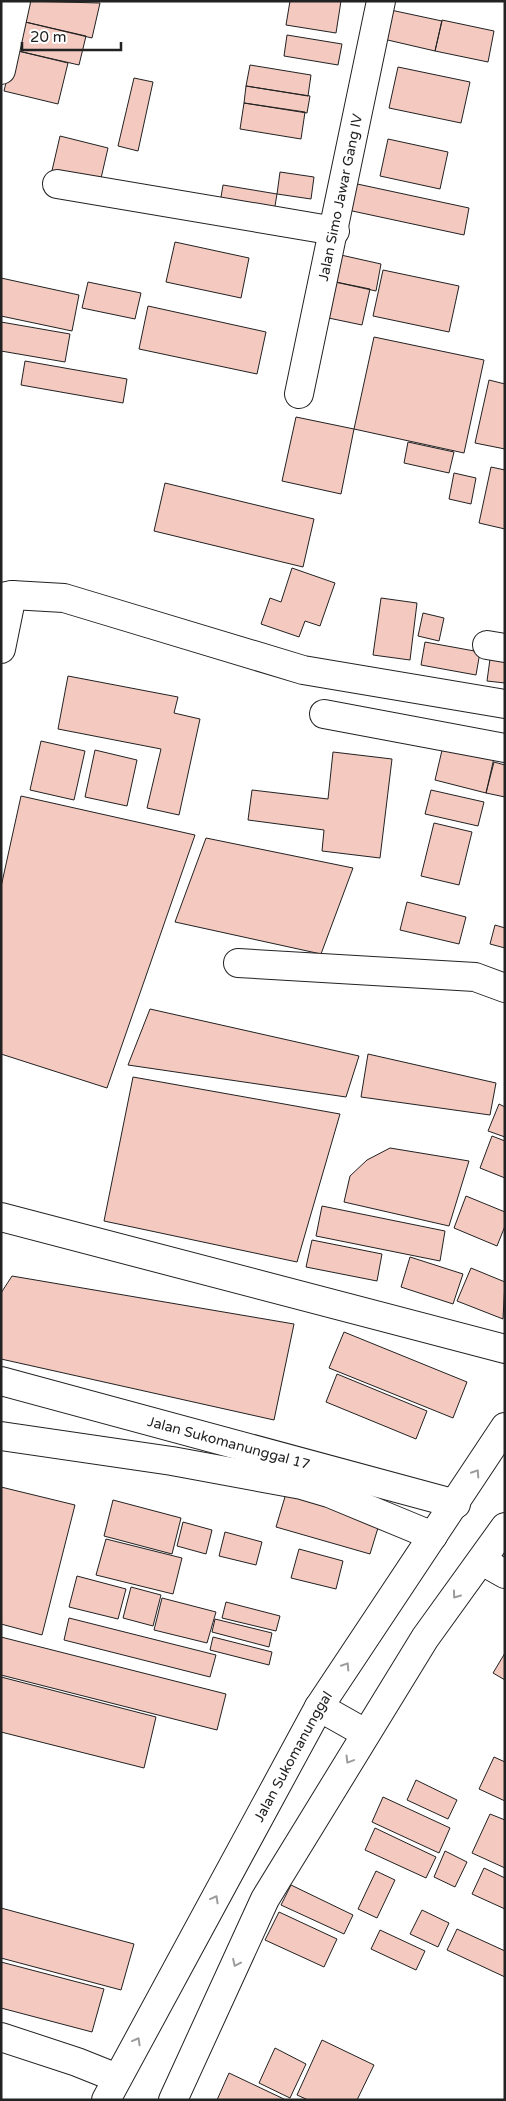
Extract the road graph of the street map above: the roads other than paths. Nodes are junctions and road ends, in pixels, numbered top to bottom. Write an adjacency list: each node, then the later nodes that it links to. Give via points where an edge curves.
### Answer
1 (16, 1): 3 (street)
2 (382, 1): 5 (street, Jalan Simo Jawar Gang IV)
3 (1, 70)
4 (57, 184): 5 (street)
5 (335, 231): 6 (street, Jalan Simo Jawar Gang IV)
6 (299, 394)
7 (7, 596): 8 (street); 9 (street, via 64,598 303,670)
8 (1, 648)
9 (505, 704)
10 (324, 714): 11 (street)
11 (505, 748)
12 (238, 963): 13 (street, via 475,977)
13 (505, 988)
14 (1, 1217): 15 (street)
15 (505, 1349)
16 (1, 1381): 19 (street, Jalan Sukomanunggal 17)
17 (505, 1427): 19 (street, Jalan Sukomanunggal, one-way to 17)
18 (1, 1436): 21 (street, via 172,1461 302,1485)
19 (456, 1504): 21 (street, Jalan Sukomanunggal)
20 (505, 1527): 22 (street)
21 (433, 1536): 23 (street, Jalan Sukomanunggal, one-way to 21)
22 (493, 1568): 24 (street, one-way to 24, via 425,1638)
23 (319, 1707): 24 (street); 26 (street, Jalan Sukomanunggal, one-way to 23)
24 (365, 1733): 27 (street, one-way to 27, via 266,1899)
25 (1, 2037): 26 (street, via 77,2062)
26 (111, 2089)
27 (173, 2100)

